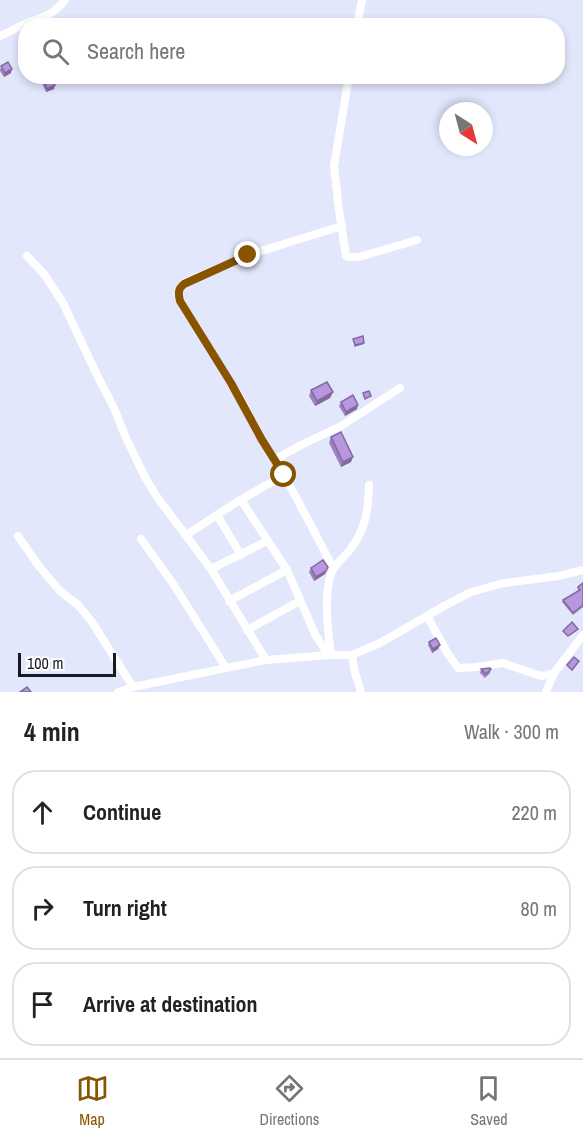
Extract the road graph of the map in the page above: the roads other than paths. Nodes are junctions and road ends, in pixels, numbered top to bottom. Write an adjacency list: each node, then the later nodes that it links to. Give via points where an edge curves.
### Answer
1 (65, 0): 3 (street, via 55,12)
2 (363, 0): 4 (street)
3 (41, 18)
4 (359, 18)
5 (18, 27): 6 (street)
6 (0, 36)
7 (348, 84): 8 (street, via 334,166)
8 (342, 226): 9 (street, via 348,257); 12 (street, via 248,255 184,284 178,293)
9 (417, 240)
10 (27, 256): 17 (street, via 63,303 146,479)
11 (400, 388): 12 (street, via 341,426)
12 (274, 460): 13 (street)
13 (284, 475): 15 (street); 22 (street)
14 (369, 485): 22 (street, via 363,528)
15 (241, 500): 16 (street); 20 (street)
16 (217, 515): 17 (street); 21 (street)
17 (186, 535): 23 (street)
18 (18, 536): 36 (street, via 38,566 92,622)
19 (141, 539): 34 (street)
20 (267, 541): 21 (street); 24 (street)
21 (242, 555): 23 (street)
22 (333, 568): 31 (street, via 327,604)
23 (211, 569): 26 (street)
24 (287, 570): 26 (street); 27 (street)
25 (583, 570): 28 (street, via 504,582 471,592)
26 (229, 601): 29 (street)
27 (300, 601): 29 (street); 31 (street)
28 (427, 616): 32 (street); 35 (street, via 458,668 503,663 543,676)
29 (247, 630): 33 (street)
30 (583, 635): 35 (street)
31 (329, 655): 32 (street); 33 (street)
32 (352, 655): 38 (street)
33 (266, 660): 34 (street)
34 (226, 668): 36 (street)
35 (554, 673): 39 (street)
36 (136, 689): 37 (street)
37 (118, 692)
38 (361, 692)
39 (546, 692)

